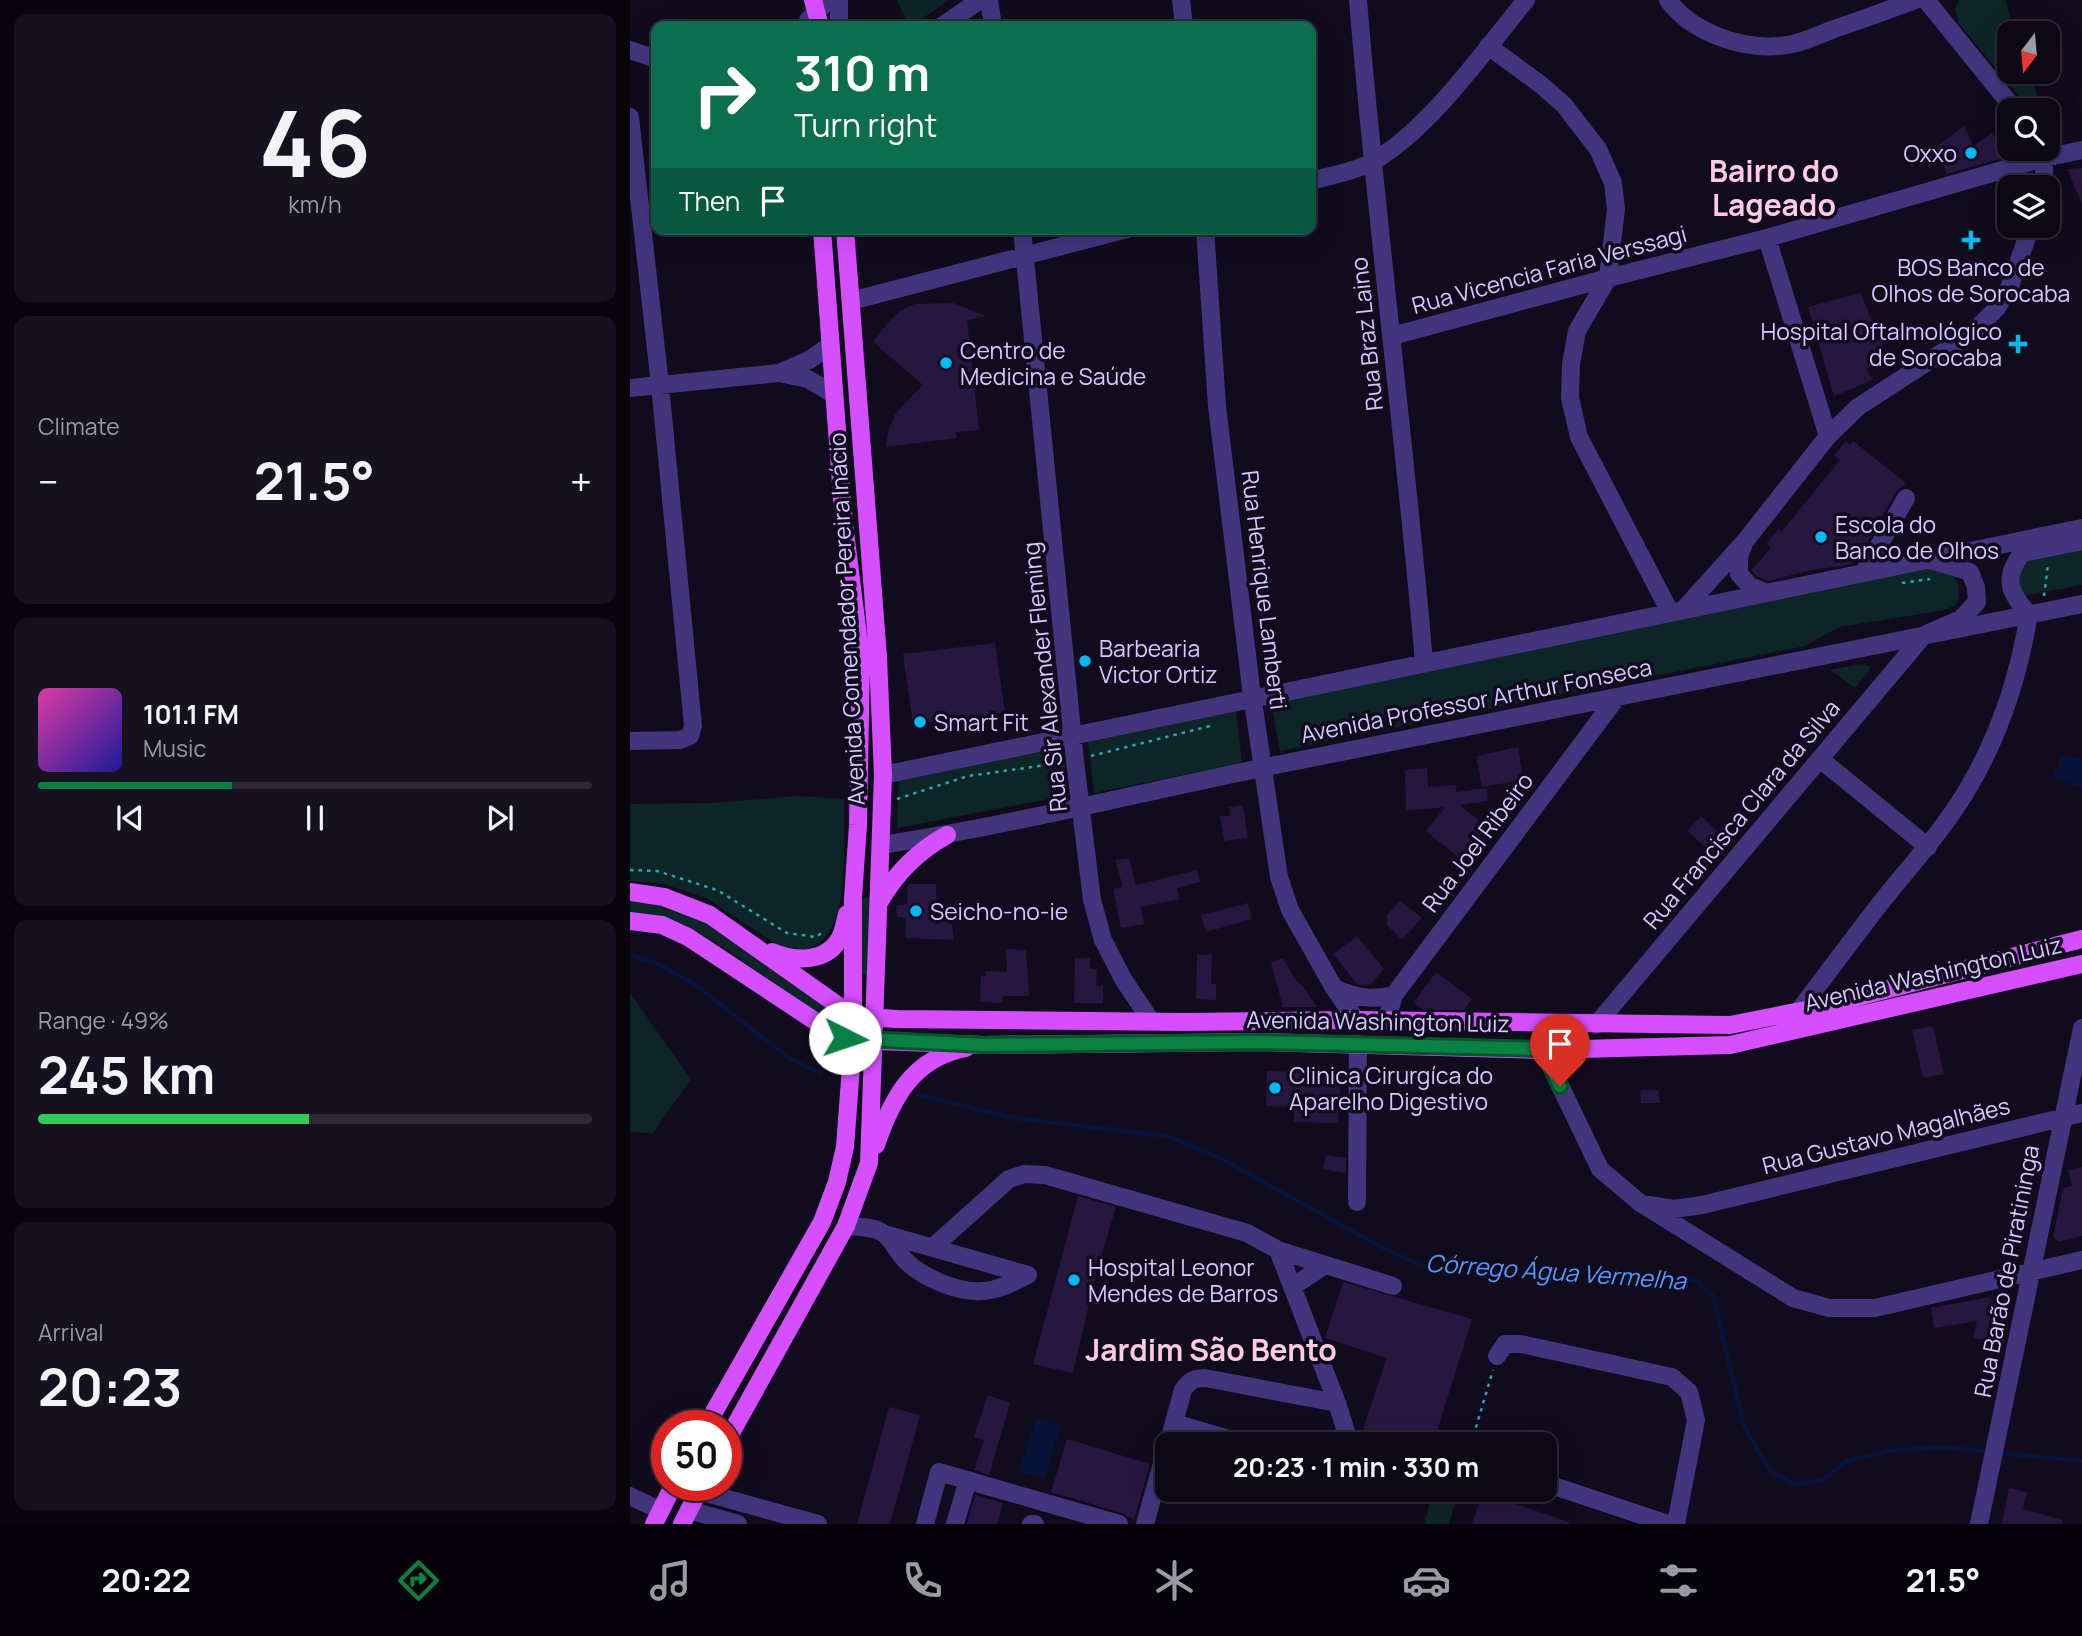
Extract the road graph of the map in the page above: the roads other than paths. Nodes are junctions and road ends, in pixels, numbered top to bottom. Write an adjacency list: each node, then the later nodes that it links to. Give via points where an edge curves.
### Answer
1 (839, 0): 10 (street)
2 (980, 0): 11 (street)
3 (989, 0): 12 (street)
4 (1181, 0): 13 (street)
5 (1358, 0): 23 (street, Rua Braz Laino)
6 (1526, 0): 14 (street)
7 (1668, 0): 8 (street, via 1703,30 1778,46)
8 (1915, 0)
9 (1926, 0): 17 (street)
10 (839, 21)
11 (949, 21)
12 (992, 21)
13 (1183, 21)
14 (1488, 46): 23 (street, via 1412,132); 34 (street, via 1564,106 1598,149 1613,183 1616,209)
15 (630, 50): 16 (street)
16 (651, 57)
17 (2005, 98)
18 (630, 117): 21 (street)
19 (2082, 149): 20 (street, Rua Vicencia Faria Verssagi)
20 (2060, 151)
21 (633, 160): 33 (street)
22 (2018, 161): 30 (street, Rua Vicencia Faria Verssagi)
23 (1371, 163): 24 (street); 36 (street, Rua Braz Laino)
24 (1316, 180)
25 (822, 235): 37 (main road, Avenida Comendador Pereira Inácio)
26 (846, 235): 35 (main road, Avenida Comendador Pereira Inácio)
27 (1023, 235): 32 (street, Rua Sir Alexander Fleming)
28 (1105, 235): 32 (street)
29 (1205, 235): 57 (street, Rua Henrique Lamberti, via 1217,406)
30 (1767, 238): 34 (street, Rua Vicencia Faria Verssagi); 43 (street)
31 (2027, 238): 43 (street, via 2010,286 1990,316 1972,333 1858,407)
32 (1026, 256): 35 (street); 58 (street, Rua Sir Alexander Fleming)
33 (638, 270): 39 (street)
34 (1608, 278): 36 (street, Rua Vicencia Faria Verssagi); 52 (street, via 1577,331 1570,398 1579,437)
35 (851, 301): 40 (main road, Avenida Comendador Pereira Inácio)
36 (1392, 336): 55 (street, Rua Braz Laino)
37 (831, 353): 38 (street); 40 (main road); 42 (main road, Avenida Comendador Pereira Inácio)
38 (779, 373): 39 (street); 42 (street, via 808,379)
39 (660, 385): 41 (street); 59 (street, via 693,726 690,736 680,740)
40 (856, 385): 62 (main road, Avenida Comendador Pereira Inácio)
41 (630, 388)
42 (833, 394): 63 (main road, Avenida Comendador Pereira Inácio, via 861,659)
43 (1828, 436): 46 (street)
44 (1906, 498): 49 (street)
45 (2082, 528): 48 (street, Avenida Professor Arthur Fonseca)
46 (1746, 540): 50 (street, via 1739,574); 52 (street)
47 (2082, 541): 53 (street, via 2022,553 2013,565 2010,583)
48 (1927, 559): 49 (street, Avenida Professor Arthur Fonseca); 54 (street, via 1970,572 1977,602 1962,619)
49 (1864, 572): 50 (street, Avenida Professor Arthur Fonseca)
50 (1766, 593): 52 (street, Avenida Professor Arthur Fonseca)
51 (2082, 604): 53 (street, Avenida Professor Arthur Fonseca)
52 (1677, 610): 55 (street, Avenida Professor Arthur Fonseca)
53 (2029, 614): 54 (street, Avenida Professor Arthur Fonseca); 68 (street, via 2022,658 1987,753)
54 (1924, 635): 56 (street, Avenida Professor Arthur Fonseca); 60 (street, Rua Francisca Clara da Silva)
55 (1424, 662): 57 (street, Avenida Professor Arthur Fonseca)
56 (1617, 697): 61 (street, Avenida Professor Arthur Fonseca); 77 (street, Rua Joel Ribeiro)
57 (1254, 699): 58 (street, Avenida Professor Arthur Fonseca); 61 (street, Rua Henrique Lamberti)
58 (1073, 736): 62 (street, Avenida Professor Arthur Fonseca); 64 (street, Rua Sir Alexander Fleming)
59 (630, 741)
60 (1820, 759): 68 (street); 84 (street, Rua Francisca Clara da Silva)
61 (1264, 767): 64 (street, Avenida Professor Arthur Fonseca); 76 (street, Rua Henrique Lamberti, via 1279,877 1290,910)
62 (883, 775): 63 (main road); 67 (main road, Avenida Comendador Pereira Inácio)
63 (859, 794): 65 (main road, Avenida Comendador Pereira Inácio)
64 (1082, 808): 66 (street, Avenida Professor Arthur Fonseca); 82 (street, Rua Sir Alexander Fleming, via 1092,900 1103,940)
65 (858, 825): 67 (main road); 70 (main road, Avenida Comendador Pereira Inácio)
66 (947, 835): 67 (street, Avenida Professor Arthur Fonseca); 71 (main road, via 900,872)
67 (881, 845): 71 (main road, Avenida Comendador Pereira Inácio)
68 (1928, 846): 78 (street)
69 (630, 892): 74 (main road, via 688,905)
70 (853, 898): 74 (main road, via 841,937 819,956 781,956); 79 (main road, Avenida Comendador Pereira Inácio)
71 (879, 904): 80 (main road, Avenida Comendador Pereira Inácio)
72 (630, 921): 86 (main road, via 662,925 688,937 824,1027)
73 (2082, 939): 78 (main road, Avenida Washington Luiz)
74 (749, 943): 79 (main road)
75 (2082, 964): 90 (main road, Avenida Washington Luiz, via 1730,1045)
76 (1334, 988): 77 (street, via 1378,999); 81 (street, Rua Henrique Lamberti)
77 (1394, 995): 83 (street, Rua Joel Ribeiro)
78 (1798, 1012): 84 (main road, Avenida Washington Luiz, via 1730,1025)
79 (853, 1016): 80 (main road); 86 (main road, Avenida Comendador Pereira Inácio)
80 (875, 1018): 82 (main road, Avenida Washington Luiz); 87 (main road, Avenida Comendador Pereira Inácio)
81 (1356, 1020): 82 (main road, Avenida Washington Luiz); 83 (main road, Avenida Washington Luiz)
82 (1151, 1021)
83 (1386, 1021): 84 (main road, Avenida Washington Luiz)
84 (1596, 1025)
85 (2082, 1028): 92 (street, Rua Barão de Piratininga)
86 (853, 1040): 87 (main road); 109 (main road, Avenida Comendador Pereira Inácio, via 845,1147 830,1202)
87 (874, 1040): 89 (main road, Avenida Washington Luiz); 93 (main road, Avenida Comendador Pereira Inácio)
88 (1358, 1044): 89 (main road, Avenida Washington Luiz); 90 (main road, Avenida Washington Luiz); 94 (street)
89 (983, 1045): 93 (main road, via 953,1050 907,1082 888,1110)
90 (1543, 1049): 95 (street, via 1600,1169)
91 (2082, 1113): 92 (street, Rua Gustavo Magalhães)
92 (2062, 1118): 96 (street, Rua Gustavo Magalhães); 104 (street, Rua Barão de Piratininga)
93 (869, 1163): 97 (main road, Avenida Comendador Pereira Inácio)
94 (1357, 1202)
95 (1639, 1202): 96 (street, Rua Gustavo Magalhães, via 1674,1209); 99 (street)
96 (1702, 1205): 99 (street, via 1689,1216 1688,1224)
97 (846, 1226): 98 (street); 110 (main road, Avenida Comendador Pereira Inácio)
98 (884, 1234): 100 (street); 100 (street, via 917,1271 946,1284 982,1292 1028,1275)
99 (1697, 1239): 104 (street, via 1793,1298 1829,1308 1875,1308)
100 (933, 1247): 101 (street, via 1009,1179 1024,1174 1045,1175 1247,1233)
101 (1278, 1250): 103 (street); 106 (street)
102 (2082, 1260): 104 (street)
103 (1325, 1265): 105 (street); 106 (street)
104 (2029, 1272): 133 (street, Rua Barão de Piratininga)
105 (1393, 1286)
106 (1292, 1287): 108 (street)
107 (1497, 1356): 132 (street, via 1504,1345 1521,1344 1672,1377 1689,1392 1696,1420)
108 (1337, 1403): 111 (street, via 1196,1378 1183,1390); 114 (street)
109 (715, 1410)
110 (742, 1413)
111 (1174, 1423): 112 (street); 113 (street)
112 (1172, 1432)
113 (1204, 1432)
114 (1346, 1432)
115 (968, 1480): 124 (street); 127 (street, via 939,1472); 128 (street)
116 (1557, 1487): 131 (street)
117 (1155, 1490): 130 (street)
118 (630, 1496): 122 (street)
119 (665, 1501): 122 (main road)
120 (693, 1501): 123 (main road)
121 (742, 1501): 126 (street)
122 (657, 1517)
123 (685, 1517): 125 (street)
124 (1097, 1521): 129 (street)
125 (738, 1524)
126 (818, 1524)
127 (925, 1524)
128 (954, 1524)
129 (1119, 1524)
130 (1145, 1524)
131 (1668, 1524)
132 (1676, 1524)
133 (1979, 1524)

